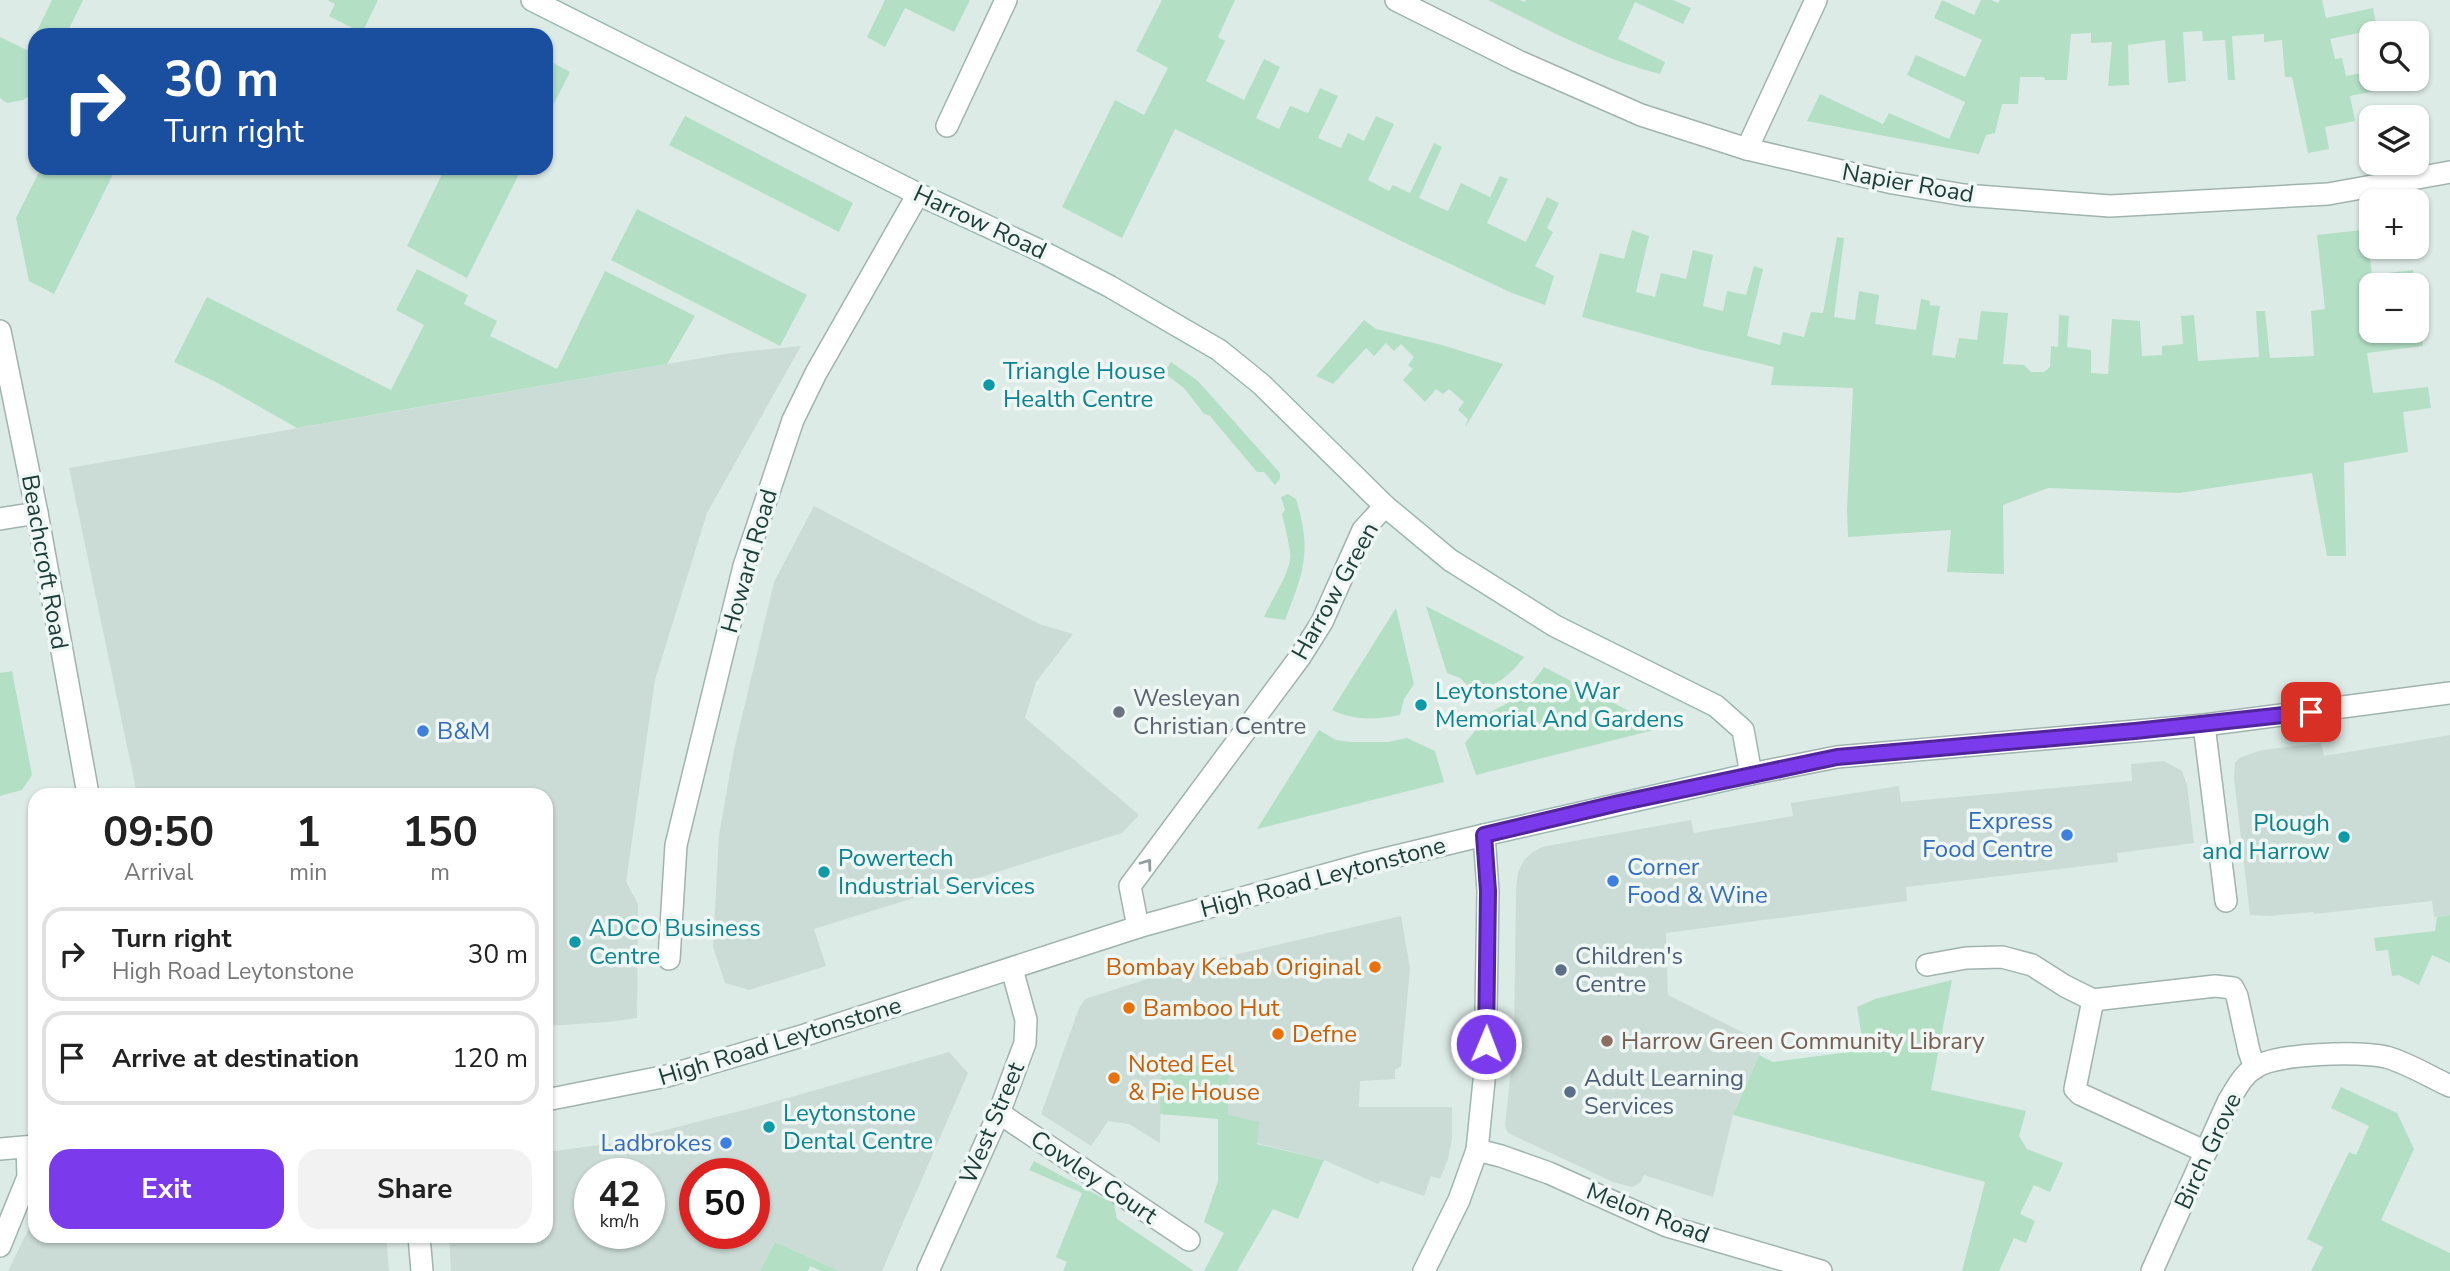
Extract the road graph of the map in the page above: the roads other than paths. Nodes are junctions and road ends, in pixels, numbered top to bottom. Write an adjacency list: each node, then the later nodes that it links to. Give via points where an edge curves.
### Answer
1 (532, 0): 8 (street, Harrow Road)
2 (1006, 0): 5 (street)
3 (1396, 0): 6 (street, Napier Road, via 1641,115)
4 (1816, 0): 6 (street)
5 (947, 126)
6 (1747, 149): 7 (street, Napier Road, via 1964,195 2110,206 2328,194)
7 (2450, 172)
8 (918, 194): 10 (street, Harrow Road, via 1110,286 1219,350 1261,384); 20 (street, Howard Road, via 793,420 748,554 676,845)
9 (0, 331): 11 (street, Beachcroft Road)
10 (1385, 506): 15 (street, Harrow Green, via 1450,560 1555,626 1716,706 1743,730); 19 (street, Harrow Green, one-way to 10, via 1130,886 1300,657 1322,622 1363,530)
11 (37, 513): 12 (street); 16 (street, Beachcroft Road)
12 (0, 519)
13 (2450, 693): 14 (street, High Road Leytonstone)
14 (2204, 724): 15 (street, High Road Leytonstone, via 1837,757); 18 (street)
15 (1751, 774): 17 (street, High Road Leytonstone)
16 (87, 788)
17 (1484, 835): 19 (street, High Road Leytonstone); 30 (street, via 1488,891 1485,1071)
18 (2226, 901)
19 (1138, 926): 22 (street, High Road Leytonstone)
20 (669, 959)
21 (1927, 965): 23 (street, via 2002,957 2032,965)
22 (1012, 969): 26 (street, High Road Leytonstone, via 667,1076); 27 (street, West Street, via 1026,1020 1025,1043)
23 (2093, 1000): 24 (street, via 2215,986 2233,988); 31 (street, via 2075,1089)
24 (2255, 1068): 25 (street, Birch Grove, via 2273,1061 2349,1052 2387,1058); 31 (street, Birch Grove, via 2228,1102)
25 (2450, 1086)
26 (553, 1099)
27 (999, 1114): 33 (street, Cowley Court); 37 (street, West Street)
28 (28, 1147): 29 (street)
29 (0, 1149)
30 (1477, 1150): 38 (street); 39 (street, Melon Road, via 1549,1172 1667,1226)
31 (2206, 1152): 40 (street, Birch Grove)
32 (28, 1179): 35 (street)
33 (1189, 1240)
34 (420, 1243): 36 (street)
35 (0, 1246)
36 (422, 1271)
37 (928, 1271)
38 (1424, 1271)
39 (1821, 1271)
40 (2152, 1271)

